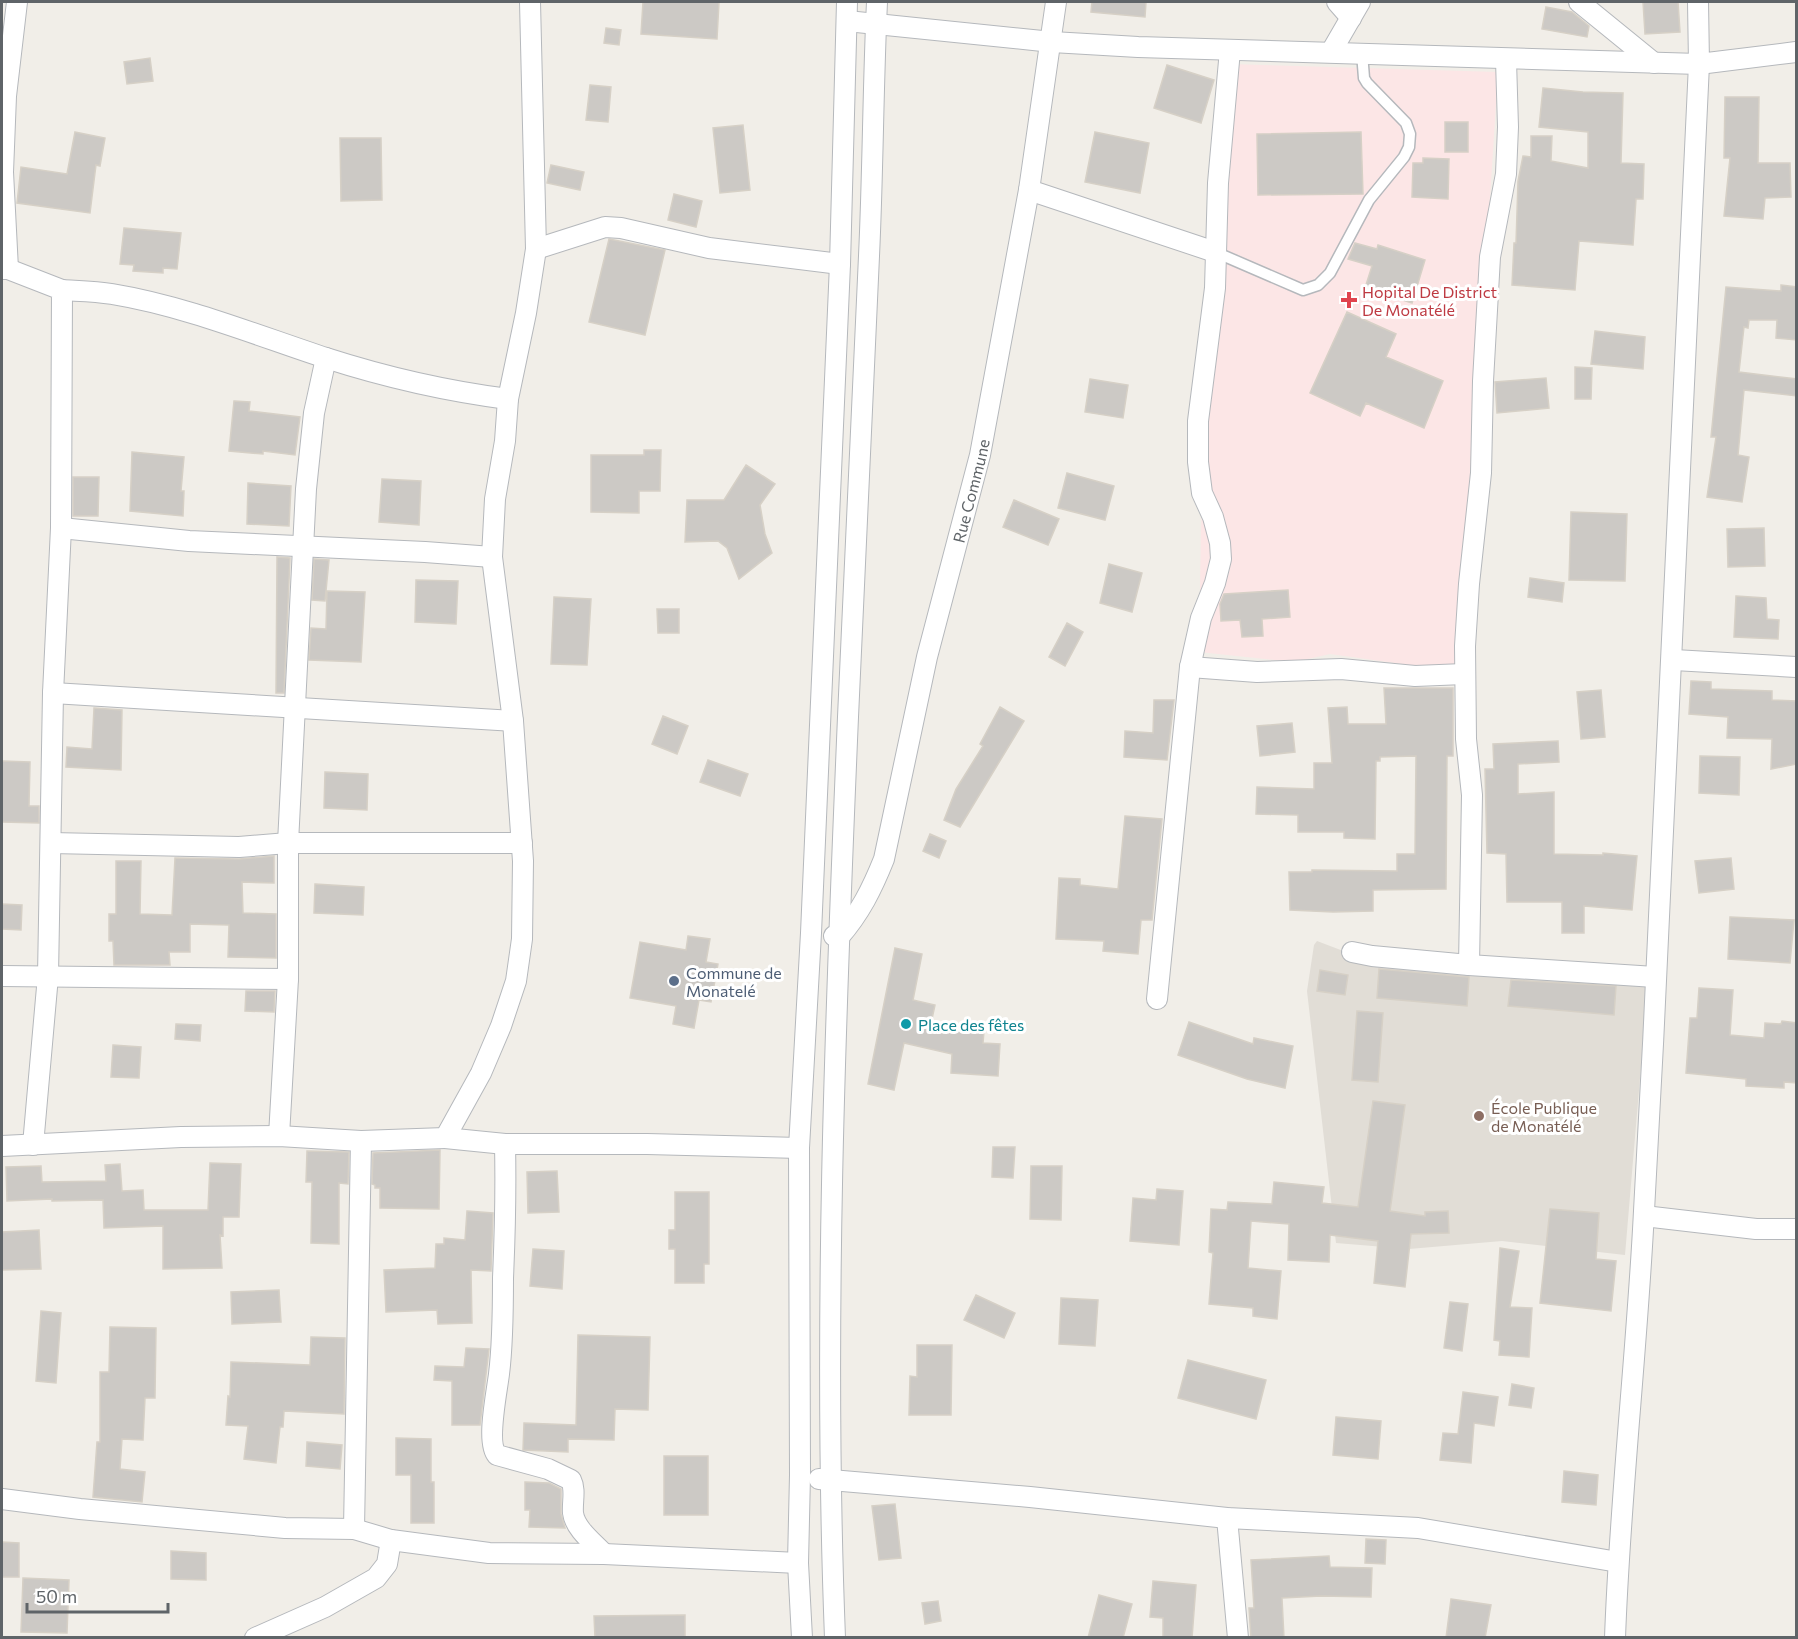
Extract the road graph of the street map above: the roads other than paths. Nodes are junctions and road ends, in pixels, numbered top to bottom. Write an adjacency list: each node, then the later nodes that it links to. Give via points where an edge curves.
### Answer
1 (17, 2): 23 (street, via 6,96)
2 (530, 2): 20 (street)
3 (877, 2): 10 (street)
4 (1056, 2): 11 (street, Rue Commune)
5 (1336, 2): 8 (street)
6 (1578, 2): 17 (street)
7 (1698, 2): 18 (street)
8 (1355, 10): 13 (street)
9 (847, 11): 10 (street); 22 (street)
10 (876, 23): 11 (street); 28 (street)
11 (1052, 42): 12 (street); 19 (street, Rue Commune)
12 (1230, 50): 13 (street); 21 (street)
13 (1331, 52): 15 (street)
14 (1797, 52): 18 (street)
15 (1362, 53): 16 (street); 21 (lane, via 1364,78 1406,123 1409,147 1369,200 1330,273 1318,285 1303,290)
16 (1506, 60): 17 (street); 35 (street, via 1506,174 1490,257 1481,473)
17 (1654, 63): 18 (street)
18 (1699, 64): 32 (street)
19 (1029, 190): 21 (street); 43 (street, Rue Commune, via 980,455 927,657 884,859 871,891)
20 (536, 249): 22 (street, via 605,227 709,248); 26 (street)
21 (1215, 252): 33 (street, via 1215,288 1198,421 1198,462 1202,493 1213,517 1221,559)
22 (840, 264): 27 (street)
23 (5, 269): 24 (street)
24 (62, 290): 25 (street, via 110,293 161,304); 29 (street)
25 (326, 358): 26 (street, via 407,381); 30 (street, via 314,413)
26 (508, 399): 31 (street)
27 (828, 510): 28 (street); 42 (street)
28 (856, 511): 43 (street)
29 (61, 528): 30 (street, via 189,541); 36 (street)
30 (304, 545): 31 (street); 37 (street)
31 (492, 557): 38 (street)
32 (1674, 660): 34 (street); 48 (street)
33 (1190, 667): 35 (street, via 1257,672 1341,669 1415,676); 50 (street)
34 (1797, 667)
35 (1464, 674): 45 (street, via 1472,795)
36 (53, 693): 37 (street); 39 (street)
37 (296, 708): 38 (street); 40 (street)
38 (513, 720): 41 (street)
39 (51, 843): 40 (street, via 239,847); 47 (street)
40 (288, 843): 41 (street); 49 (street)
41 (522, 843): 52 (street, via 522,939 516,981 482,1073)
42 (811, 933): 43 (street); 57 (street)
43 (839, 937): 61 (street)
44 (1352, 952): 45 (street)
45 (1469, 965): 48 (street)
46 (2, 976): 47 (street)
47 (48, 976): 49 (street); 55 (street)
48 (1655, 977): 58 (street)
49 (288, 979): 51 (street)
50 (1157, 999)
51 (279, 1136): 53 (street); 55 (street)
52 (445, 1138): 53 (street); 54 (street)
53 (361, 1140): 64 (street)
54 (506, 1144): 57 (street); 66 (street, via 503,1325 493,1451 571,1480 577,1525)
55 (33, 1145): 56 (street)
56 (2, 1146)
57 (799, 1148): 60 (street)
58 (1644, 1216): 59 (street); 67 (street)
59 (1797, 1229)
60 (800, 1475): 61 (street); 68 (street)
61 (830, 1481): 63 (street); 71 (street)
62 (2, 1499): 64 (street, via 274,1527)
63 (1227, 1518): 67 (street, via 1418,1527); 72 (street)
64 (354, 1529): 65 (street)
65 (391, 1540): 66 (street, via 489,1553); 69 (street, via 387,1564 376,1578 326,1607)
66 (604, 1554): 68 (street)
67 (1618, 1562): 73 (street)
68 (798, 1563): 70 (street)
69 (255, 1638)
70 (802, 1638)
71 (835, 1638)
72 (1238, 1638)
73 (1615, 1638)

